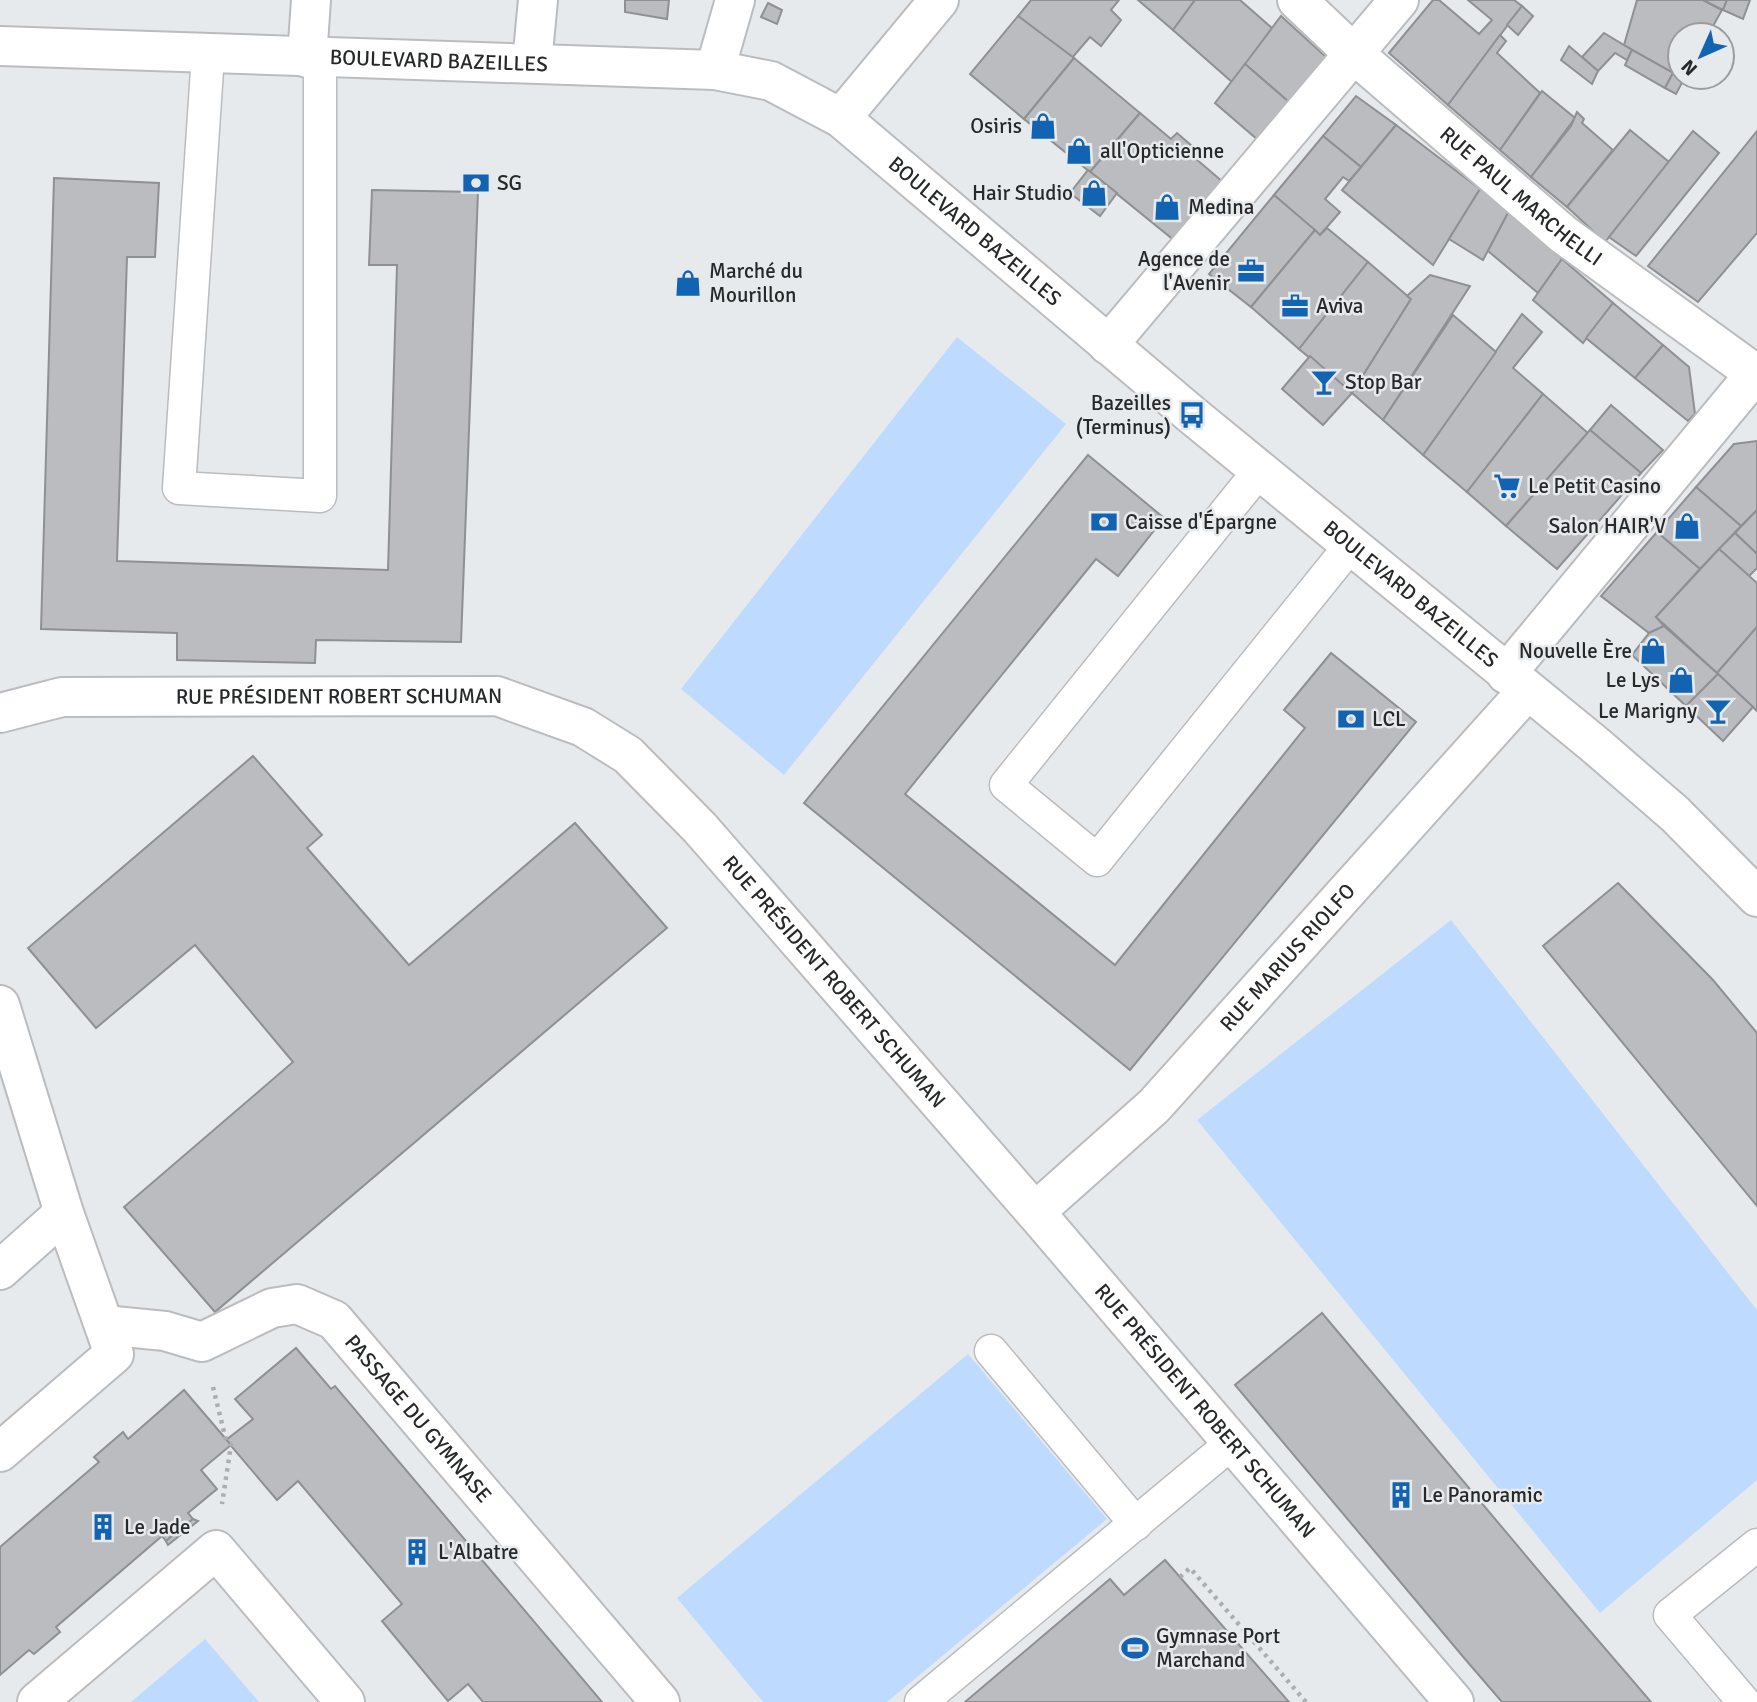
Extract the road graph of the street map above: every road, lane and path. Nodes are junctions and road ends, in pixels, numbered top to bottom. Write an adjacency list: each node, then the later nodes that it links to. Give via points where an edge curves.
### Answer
1 (311, 0): 10 (street)
2 (538, 0): 11 (street)
3 (734, 0): 12 (street)
4 (940, 0): 13 (street)
5 (1297, 0): 8 (street, RUE PAUL MARCHELLI)
6 (1399, 0): 8 (street)
7 (0, 46): 9 (street, BOULEVARD BAZEILLES)
8 (1353, 53): 14 (street); 15 (street, RUE PAUL MARCHELLI, via 1564,234)
9 (208, 55): 10 (street, BOULEVARD BAZEILLES); 10 (lane, via 179,488 320,496)
10 (313, 58): 11 (street, BOULEVARD BAZEILLES)
11 (532, 63): 12 (street, BOULEVARD BAZEILLES)
12 (715, 71): 13 (street, BOULEVARD BAZEILLES, via 771,81)
13 (841, 118): 14 (street, BOULEVARD BAZEILLES)
14 (1108, 345): 16 (street, BOULEVARD BAZEILLES)
15 (1756, 375): 18 (street, RUE MARIUS RIOLFO)
16 (1259, 471): 17 (street, BOULEVARD BAZEILLES); 17 (lane, via 1006,785 1026,802 1097,860)
17 (1350, 546): 18 (street, BOULEVARD BAZEILLES)
18 (1516, 683): 20 (street, BOULEVARD BAZEILLES, via 1675,814); 22 (street, RUE MARIUS RIOLFO, via 1154,1106)
19 (0, 713): 22 (street, RUE PRÉSIDENT ROBERT SCHUMAN, via 62,697 497,696 583,727 628,755 700,828)
20 (1757, 897)
21 (0, 1005): 23 (street)
22 (1035, 1212): 28 (street, RUE PRÉSIDENT ROBERT SCHUMAN)
23 (64, 1213): 24 (street); 25 (street)
24 (0, 1270)
25 (104, 1325): 26 (street, via 165,1331); 29 (street, via 114,1354)
26 (202, 1342): 32 (path, via 231,1445); 36 (street, PASSAGE DU GYMNASE, via 272,1308 297,1304 334,1320)
27 (991, 1351): 30 (lane)
28 (1233, 1442): 30 (lane); 39 (street, RUE PRÉSIDENT ROBERT SCHUMAN)
29 (0, 1452)
30 (1136, 1524): 37 (lane)
31 (1757, 1545): 40 (lane, via 1670,1615)
32 (216, 1550): 34 (street); 35 (street)
33 (1180, 1577): 38 (path, via 1191,1568)
34 (37, 1702)
35 (345, 1702)
36 (660, 1702)
37 (921, 1702)
38 (1306, 1702)
39 (1454, 1702)
40 (1744, 1702)

